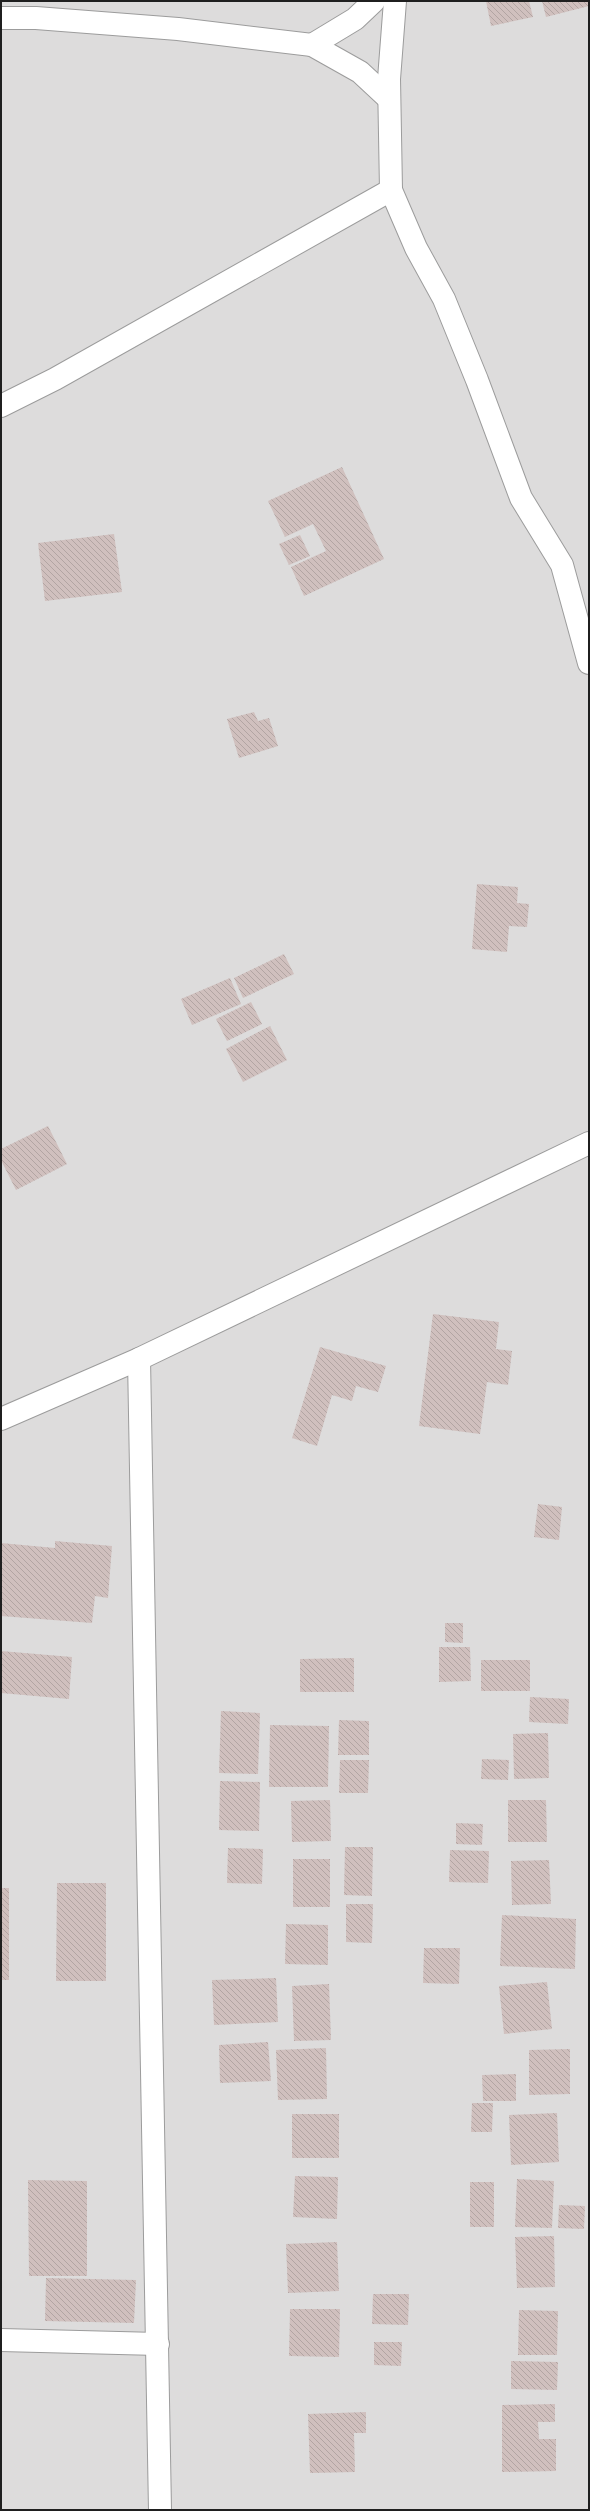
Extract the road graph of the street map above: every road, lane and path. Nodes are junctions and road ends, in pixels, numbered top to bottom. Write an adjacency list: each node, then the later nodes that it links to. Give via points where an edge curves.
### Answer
1 (374, 1): 4 (street, via 355,19)
2 (395, 1): 5 (street)
3 (1, 18): 4 (street, via 36,18 178,29)
4 (312, 45): 5 (street, via 360,72)
5 (389, 99): 6 (street)
6 (391, 190): 7 (street, via 55,379); 8 (street, via 416,248 447,306 521,498 562,565)
7 (1, 406)
8 (589, 663)
9 (589, 1143): 10 (street)
10 (139, 1359): 11 (street); 13 (street)
11 (1, 1419)
12 (1, 2340): 13 (street)
13 (158, 2344): 14 (street)
14 (160, 2510)

